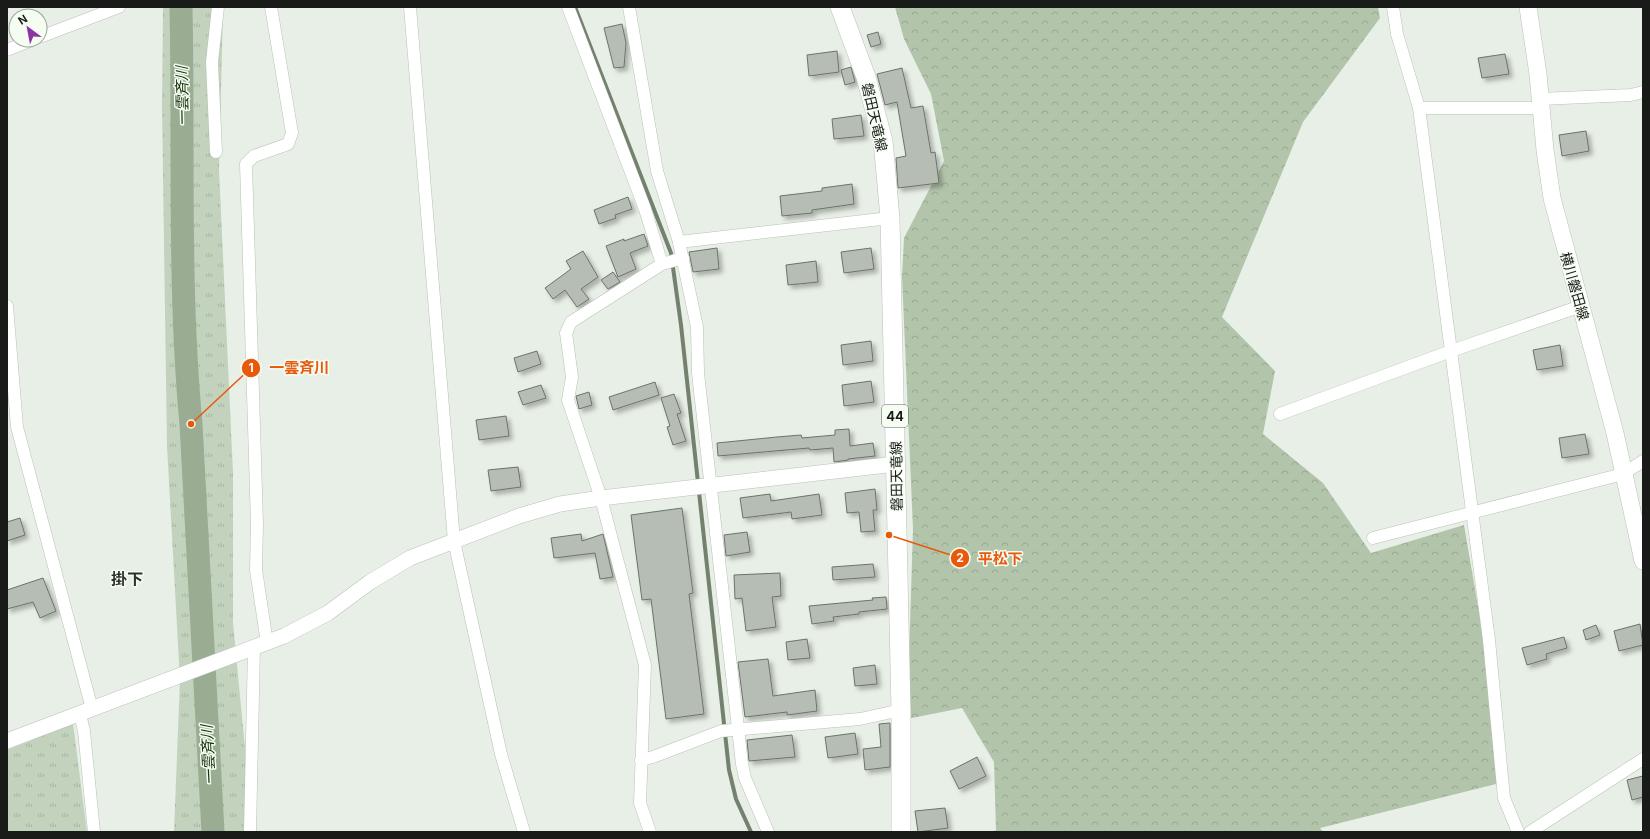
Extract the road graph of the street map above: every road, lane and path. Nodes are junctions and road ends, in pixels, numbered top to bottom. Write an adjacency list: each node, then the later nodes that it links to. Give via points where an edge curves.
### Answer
1 (119, 7): 10 (street)
2 (218, 7): 14 (street, via 212,62)
3 (271, 7): 34 (street, via 292,133 288,144 254,156 246,164 257,524)
4 (410, 7): 32 (street)
5 (568, 7): 18 (street)
6 (629, 7): 16 (street, via 657,171)
7 (840, 7): 15 (main road, 磐田天竜線 / 44, via 866,78 883,141)
8 (1393, 7): 13 (street, via 1397,34)
9 (1528, 7): 12 (main road, 横川磐田線)
10 (48, 34)
11 (1643, 92): 12 (street)
12 (1541, 103): 13 (street); 20 (main road, 横川磐田線, via 1552,198)
13 (1419, 108): 21 (street)
14 (216, 152)
15 (890, 218): 16 (street); 26 (main road, 磐田天竜線 / 44)
16 (679, 242): 17 (street)
17 (683, 258): 18 (street); 28 (street, via 697,326)
18 (662, 264): 29 (street, via 572,322 566,333 572,377 568,400)
19 (7, 306): 23 (street)
20 (1581, 306): 21 (street); 27 (main road, 横川磐田線, via 1615,433)
21 (1451, 351): 22 (street); 30 (street)
22 (1280, 414)
23 (18, 431): 24 (street); 36 (street)
24 (7, 435)
25 (1643, 461): 27 (street)
26 (896, 464): 28 (street); 35 (main road, 磐田天竜線 / 44)
27 (1623, 474): 30 (street); 33 (main road, 横川磐田線)
28 (704, 487): 29 (street); 37 (street)
29 (601, 498): 32 (street, via 560,504 519,516); 40 (street, via 645,665)
30 (1472, 513): 31 (street); 47 (street, via 1489,640 1504,798)
31 (1373, 538)
32 (454, 541): 34 (street, via 410,558 370,582 328,613); 43 (street, via 501,754)
33 (1643, 561)
34 (255, 648): 36 (street); 42 (street)
35 (901, 710): 37 (street, via 860,718); 46 (main road, 磐田天竜線 / 44)
36 (86, 712): 38 (street); 41 (street, via 84,731)
37 (731, 730): 40 (street); 45 (street, via 745,778)
38 (7, 741)
39 (1643, 759): 48 (street)
40 (641, 760): 44 (street, via 640,803)
41 (94, 832)
42 (250, 832)
43 (524, 832)
44 (650, 832)
45 (768, 832)
46 (901, 832)
47 (1518, 832)
48 (1530, 832)

